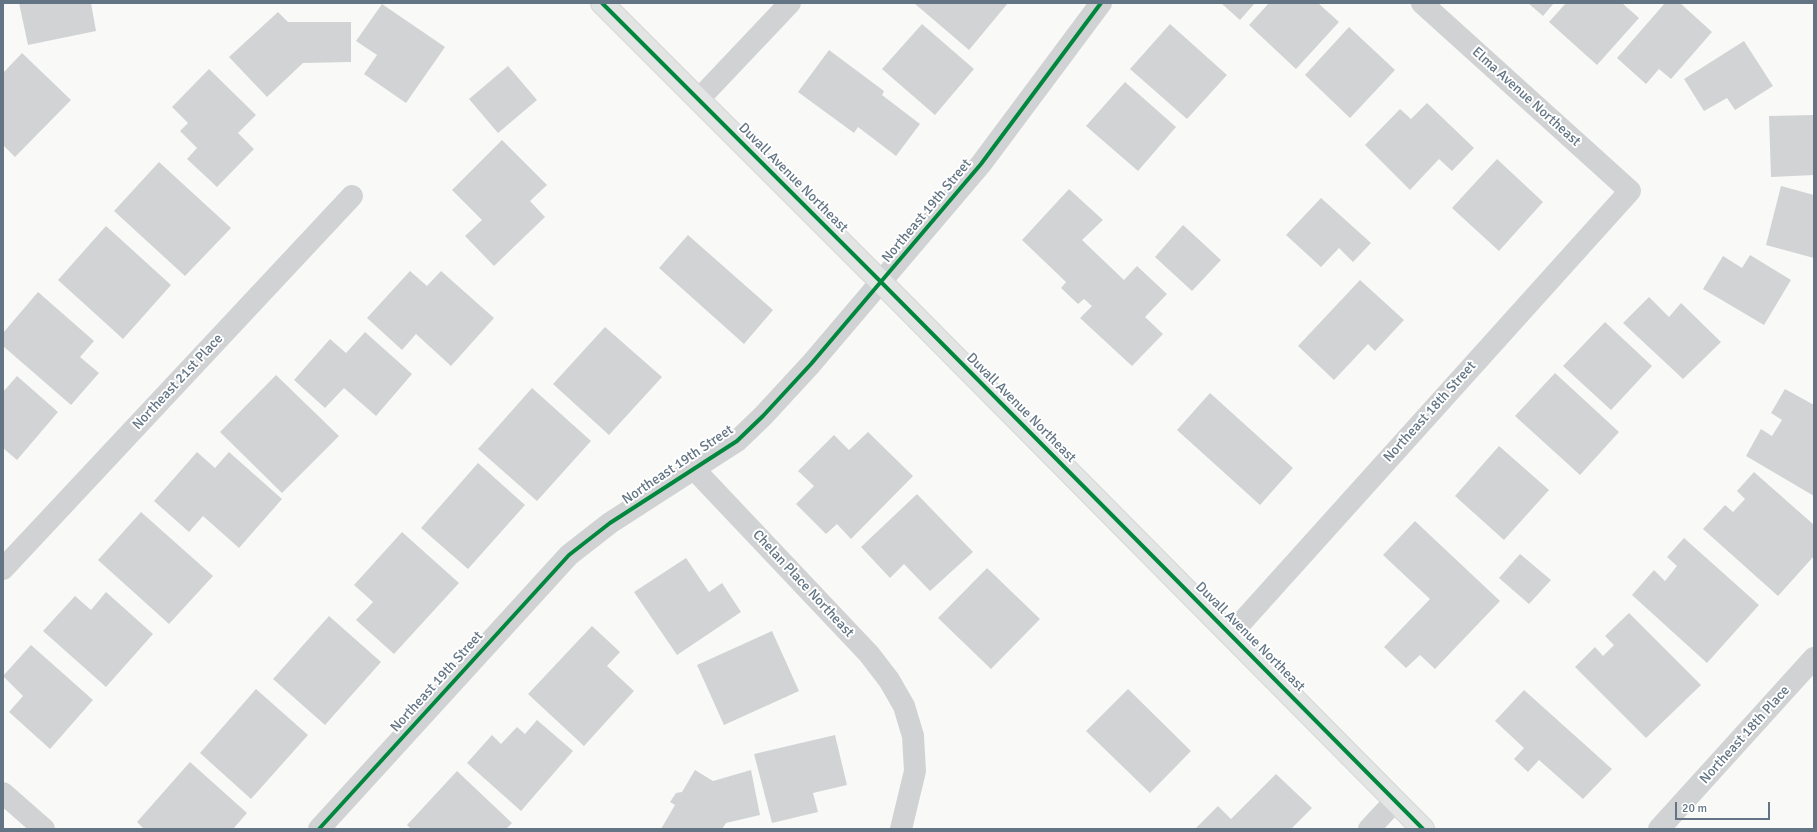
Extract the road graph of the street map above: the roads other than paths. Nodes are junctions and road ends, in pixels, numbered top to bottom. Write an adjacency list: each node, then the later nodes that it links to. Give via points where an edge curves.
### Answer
1 (602, 3): 5 (main road, Duvall Avenue Northeast)
2 (790, 3): 5 (street)
3 (1101, 3): 8 (street, Northeast 19th Street, via 981,164)
4 (1422, 3): 6 (street, Elma Avenue Northeast)
5 (699, 99): 8 (main road, Duvall Avenue Northeast)
6 (1630, 191): 11 (street, Northeast 18th Street)
7 (352, 196): 10 (street, Northeast 21st Place)
8 (881, 282): 9 (street, Northeast 19th Street, via 763,416 737,441); 11 (main road, Duvall Avenue Northeast)
9 (694, 469): 16 (street, Northeast 19th Street, via 610,523 569,554); 17 (street, Chelan Place Northeast, via 869,654 889,680 904,706 913,736 915,771)
10 (3, 568)
11 (1232, 634): 14 (main road, Duvall Avenue Northeast)
12 (1814, 658): 20 (street, Northeast 18th Place)
13 (3, 793): 15 (street)
14 (1396, 801): 18 (street); 19 (main road, Duvall Avenue Northeast)
15 (44, 829)
16 (319, 829)
17 (900, 829)
18 (1369, 829)
19 (1423, 829)
20 (1659, 829)

